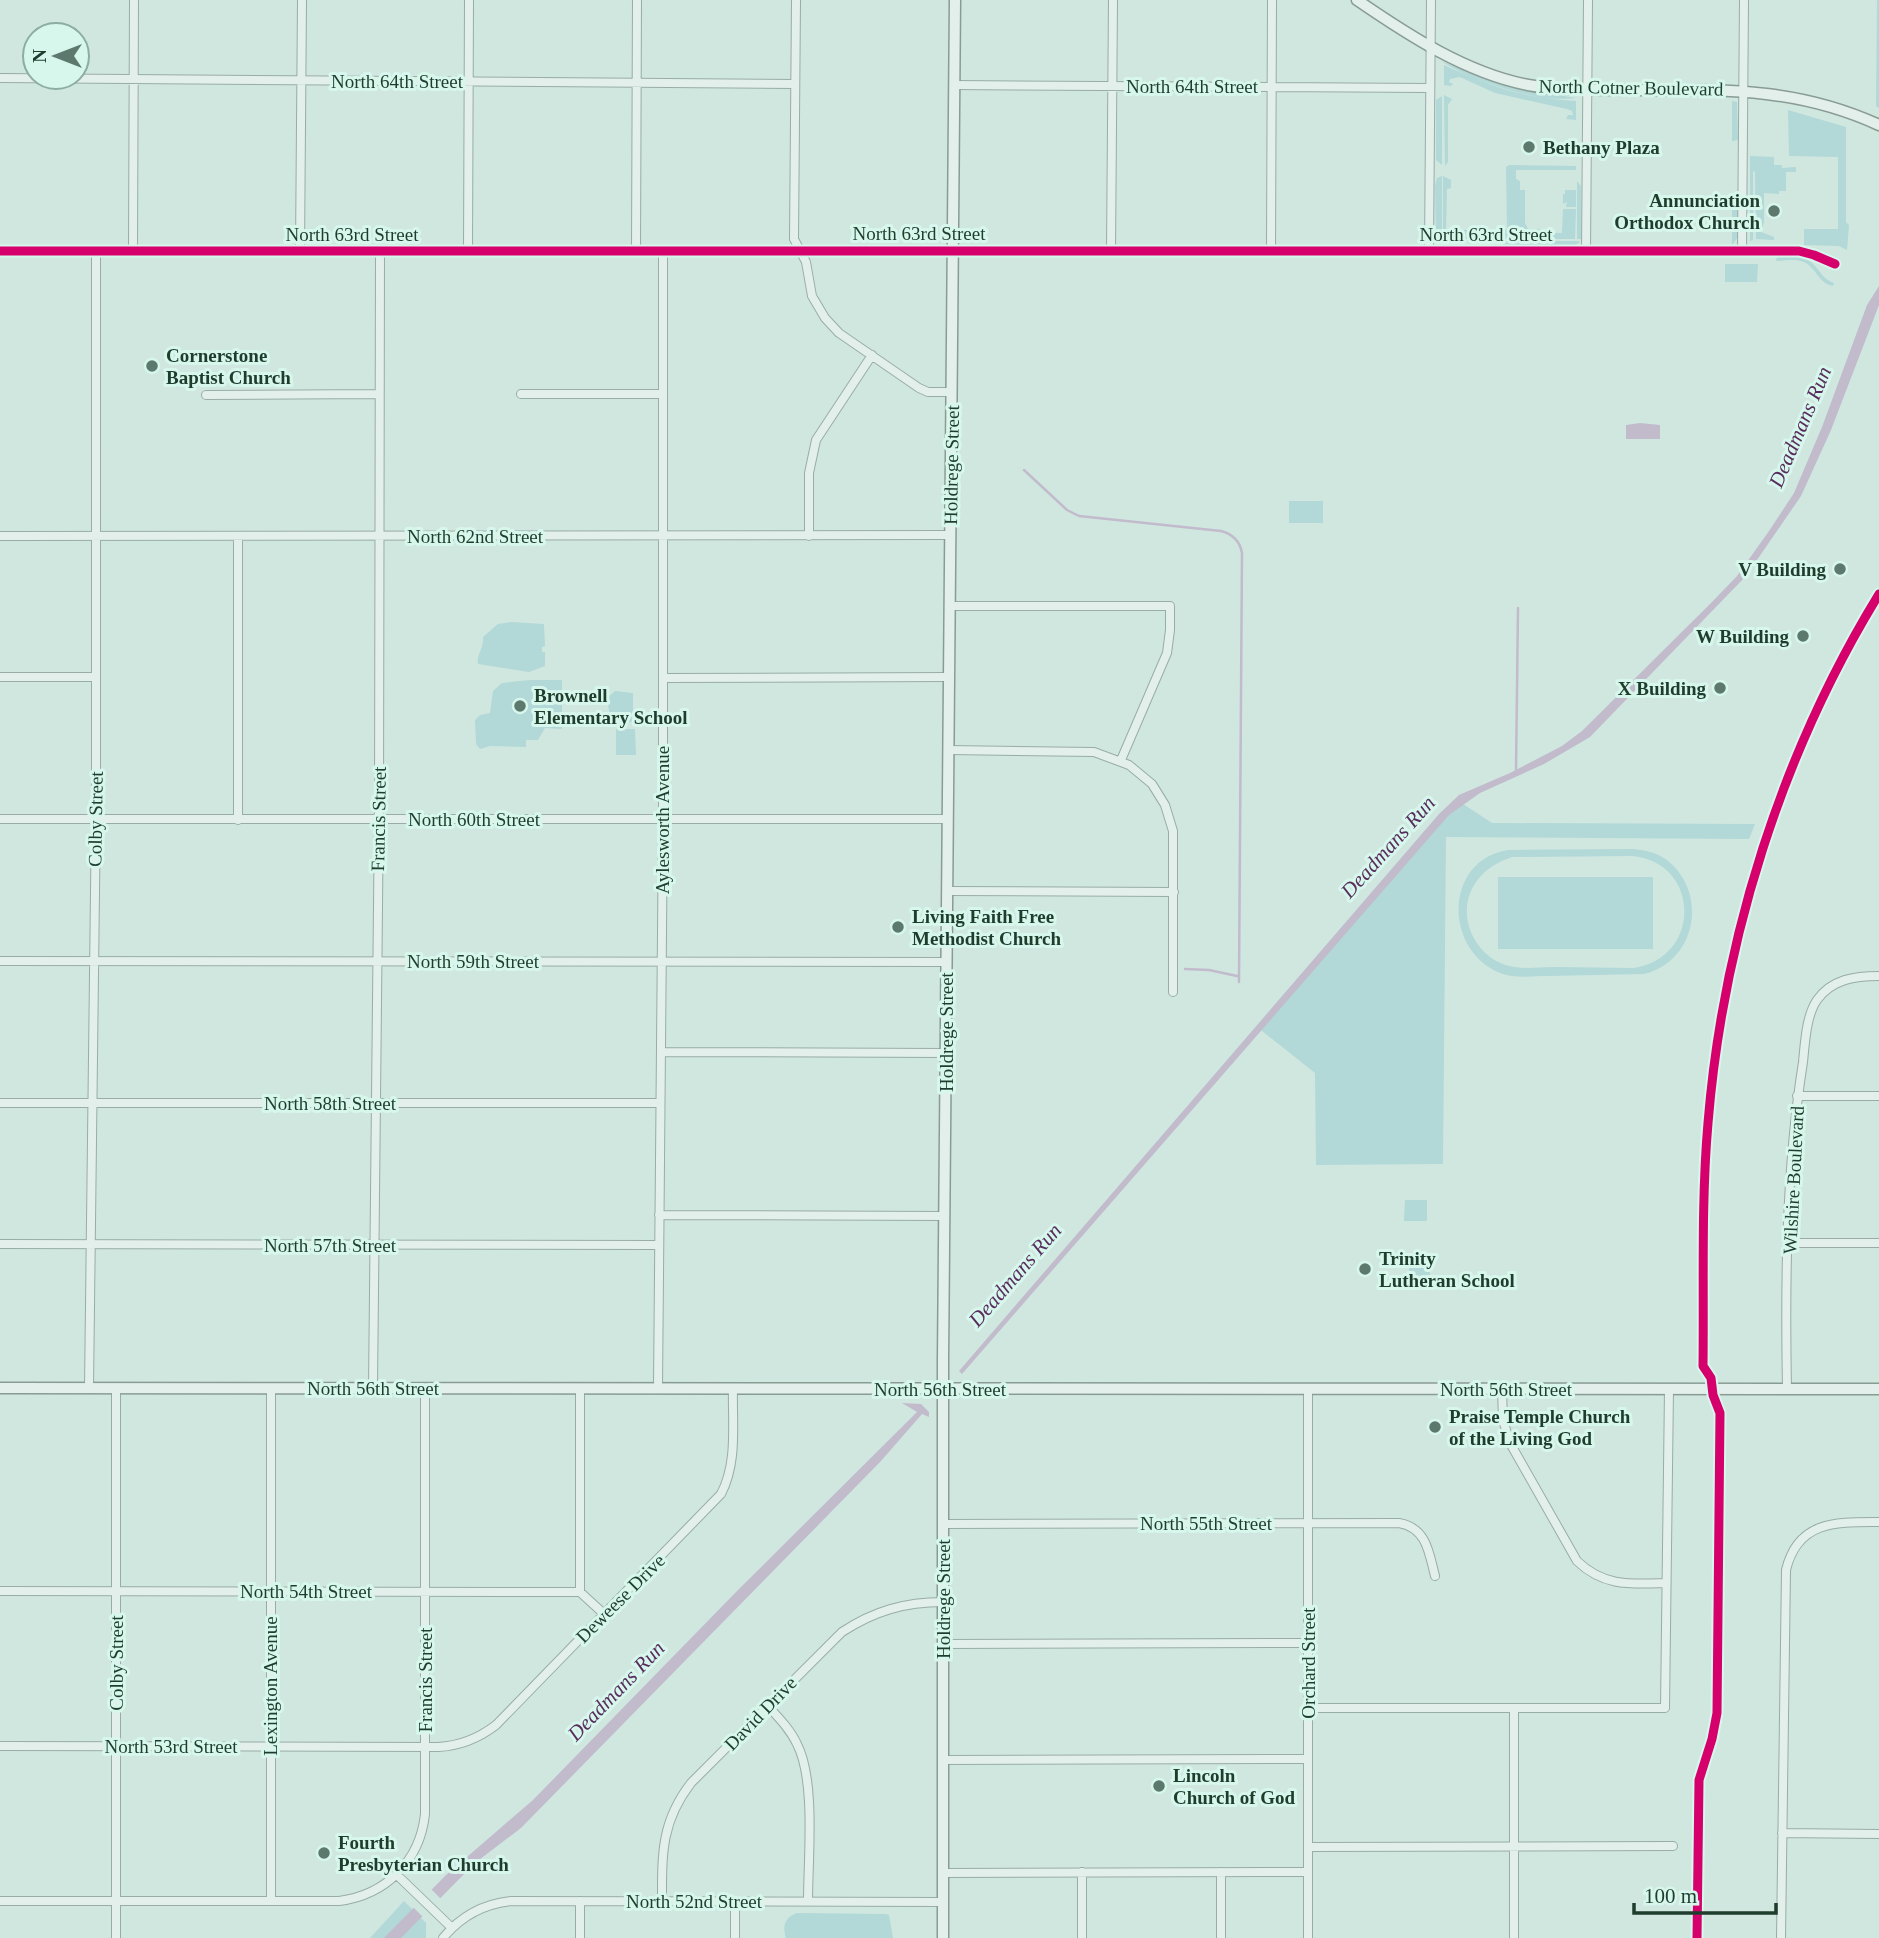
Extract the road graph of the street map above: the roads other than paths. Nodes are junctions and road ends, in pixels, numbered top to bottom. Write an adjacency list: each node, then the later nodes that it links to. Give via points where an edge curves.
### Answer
1 (134, 0): 15 (street)
2 (302, 0): 16 (street)
3 (469, 0): 17 (street)
4 (637, 0): 18 (street)
5 (796, 0): 19 (street)
6 (955, 0): 20 (main road, Holdrege Street)
7 (1113, 0): 21 (street)
8 (1272, 0): 22 (street)
9 (1357, 0): 13 (main road, North Cotner Boulevard)
10 (1431, 0): 13 (street)
11 (1588, 0): 24 (street)
12 (1744, 0): 25 (street)
13 (1430, 45): 23 (street); 24 (main road, North Cotner Boulevard, via 1512,81)
14 (0, 78): 15 (street, North 64th Street)
15 (134, 79): 16 (street, North 64th Street); 29 (street)
16 (301, 80): 17 (street, North 64th Street); 30 (street)
17 (469, 81): 18 (street, North 64th Street); 32 (street)
18 (636, 83): 19 (street, North 64th Street); 33 (street)
19 (795, 84): 35 (street, via 794,239)
20 (954, 85): 21 (street, North 64th Street); 36 (main road, Holdrege Street)
21 (1113, 86): 22 (street, North 64th Street); 37 (street)
22 (1271, 87): 23 (street, North 64th Street); 38 (street)
23 (1430, 88): 39 (street)
24 (1587, 89): 25 (main road, North Cotner Boulevard); 41 (street)
25 (1744, 91): 26 (main road, North Cotner Boulevard, via 1810,100); 40 (street)
26 (1879, 125)
27 (0, 251): 28 (street, North 63rd Street)
28 (96, 251): 29 (street, North 63rd Street); 51 (street, Colby Street)
29 (133, 251): 30 (street, North 63rd Street)
30 (300, 251): 31 (street, North 63rd Street)
31 (380, 251): 32 (street, North 63rd Street); 45 (street, Francis Street)
32 (468, 251): 33 (street, North 63rd Street)
33 (636, 251): 34 (street, North 63rd Street)
34 (663, 251): 35 (street, North 63rd Street); 47 (street, Aylesworth Avenue)
35 (799, 251): 36 (street, North 63rd Street); 43 (street, via 821,313 839,333)
36 (953, 251): 37 (street, North 63rd Street); 44 (main road, Holdrege Street)
37 (1111, 251): 38 (street, North 63rd Street)
38 (1271, 251): 39 (street, North 63rd Street)
39 (1429, 251): 41 (street, North 63rd Street)
40 (1742, 251): 41 (street, North 63rd Street); 42 (street, North 63rd Street, via 1799,251)
41 (1586, 252)
42 (1835, 264)
43 (872, 355): 44 (street, via 921,389); 55 (street, via 816,440 809,473)
44 (952, 392): 49 (main road, Holdrege Street)
45 (379, 394): 48 (street); 53 (street, Francis Street)
46 (521, 394): 47 (street)
47 (663, 394): 54 (street, Aylesworth Avenue)
48 (206, 395)
49 (950, 535): 55 (street, North 62nd Street); 56 (main road, Holdrege Street)
50 (0, 536): 51 (street, North 62nd Street)
51 (96, 536): 52 (street, North 62nd Street); 58 (street, Colby Street)
52 (238, 536): 53 (street, North 62nd Street); 68 (street)
53 (379, 536): 54 (street, North 62nd Street); 63 (street, Francis Street)
54 (663, 536): 55 (street, North 62nd Street); 60 (street, Aylesworth Avenue)
55 (809, 536)
56 (949, 606): 59 (main road, Holdrege Street); 62 (street, via 1170,606 1167,653)
57 (0, 677): 58 (street)
58 (96, 677): 67 (street, Colby Street)
59 (949, 677): 60 (street); 61 (main road, Holdrege Street)
60 (663, 678): 64 (street, Aylesworth Avenue)
61 (948, 750): 62 (street, via 1080,750); 65 (main road, Holdrege Street)
62 (1121, 761): 70 (street, via 1152,784 1168,812 1174,840)
63 (379, 819): 64 (street, North 60th Street); 68 (street, North 60th Street); 73 (street, Francis Street)
64 (663, 819): 65 (street, North 60th Street); 74 (street, Aylesworth Avenue)
65 (948, 819): 69 (main road, Holdrege Street)
66 (0, 820): 67 (street, North 60th Street)
67 (95, 820): 68 (street, North 60th Street); 72 (street, Colby Street)
68 (237, 820)
69 (947, 891): 70 (street); 75 (main road, Holdrege Street)
70 (1174, 892): 77 (street)
71 (0, 961): 72 (street, North 59th Street)
72 (93, 961): 73 (street, North 59th Street); 83 (street, Colby Street)
73 (377, 961): 74 (street, North 59th Street); 84 (street, Francis Street)
74 (662, 961): 75 (street, North 59th Street); 78 (street, Aylesworth Avenue)
75 (946, 962): 79 (main road, Holdrege Street)
76 (1879, 976): 80 (street, Wilshire Boulevard, via 1836,983 1819,998 1812,1010)
77 (1173, 992)
78 (661, 1052): 79 (street); 85 (street, Aylesworth Avenue)
79 (946, 1053): 87 (main road, Holdrege Street)
80 (1797, 1096): 81 (street); 88 (street, Wilshire Boulevard)
81 (1879, 1096)
82 (0, 1103): 83 (street, North 58th Street)
83 (92, 1103): 84 (street, North 58th Street); 91 (street, Colby Street)
84 (375, 1103): 85 (street, North 58th Street); 92 (street, Francis Street)
85 (660, 1103): 86 (street, Aylesworth Avenue)
86 (659, 1215): 87 (street); 93 (street, Aylesworth Avenue)
87 (944, 1216): 103 (main road, Holdrege Street)
88 (1788, 1243): 89 (street); 107 (street, Wilshire Boulevard)
89 (1879, 1243)
90 (0, 1244): 91 (street, North 57th Street)
91 (91, 1245): 92 (street, North 57th Street); 95 (street, Colby Street)
92 (374, 1245): 93 (street, North 57th Street); 98 (street, Francis Street)
93 (659, 1245): 101 (street, Aylesworth Avenue)
94 (0, 1388): 95 (main road, North 56th Street)
95 (89, 1388): 96 (main road, North 56th Street)
96 (116, 1388): 97 (main road, North 56th Street); 115 (street, Colby Street)
97 (271, 1388): 98 (main road, North 56th Street); 116 (street, Lexington Avenue)
98 (373, 1388): 99 (main road, North 56th Street)
99 (425, 1388): 100 (main road, North 56th Street); 117 (street, Francis Street)
100 (580, 1388): 101 (main road, North 56th Street); 118 (street)
101 (658, 1388): 102 (main road, North 56th Street)
102 (733, 1388): 103 (main road, North 56th Street); 120 (street, Deweese Drive, via 731,1472 721,1494)
103 (943, 1389): 104 (main road, North 56th Street); 111 (main road, Holdrege Street)
104 (1308, 1389): 105 (main road, North 56th Street); 109 (street, Orchard Street)
105 (1502, 1389): 106 (main road, North 56th Street); 113 (street, via 1503,1420 1510,1443 1577,1561 1609,1581)
106 (1669, 1389): 107 (main road, North 56th Street); 113 (street)
107 (1787, 1389): 108 (main road, North 56th Street)
108 (1879, 1389)
109 (1308, 1522): 111 (street, North 55th Street); 112 (street, North 55th Street, via 1410,1526 1426,1543); 121 (street, Orchard Street)
110 (1879, 1522): 132 (street, via 1827,1524 1810,1532 1793,1550 1785,1578)
111 (943, 1524): 119 (main road, Holdrege Street)
112 (1436, 1576)
113 (1666, 1583): 125 (street, via 1665,1708)
114 (0, 1591): 115 (street, North 54th Street)
115 (116, 1591): 116 (street, North 54th Street); 127 (street, Colby Street)
116 (270, 1591): 117 (street, North 54th Street); 128 (street, Lexington Avenue)
117 (425, 1591): 118 (street, North 54th Street); 129 (street, Francis Street)
118 (580, 1592): 120 (street)
119 (943, 1602): 122 (main road, Holdrege Street); 123 (street, David Drive, via 895,1606 858,1621 835,1637)
120 (604, 1614): 129 (street, Deweese Drive, via 490,1729 460,1744)
121 (1308, 1643): 122 (street); 124 (street, Orchard Street)
122 (943, 1644): 131 (main road, Holdrege Street)
123 (767, 1705): 146 (street, David Drive, via 691,1783 673,1811 663,1846); 148 (street, via 794,1737 806,1766)
124 (1308, 1708): 125 (street); 130 (street, Orchard Street)
125 (1514, 1708): 136 (street)
126 (0, 1746): 127 (street, North 53rd Street)
127 (116, 1746): 128 (street, North 53rd Street); 143 (street, Colby Street)
128 (270, 1746): 129 (street, North 53rd Street); 144 (street, Lexington Avenue)
129 (425, 1747): 141 (street, Francis Street, via 424,1822 416,1848)
130 (1308, 1759): 131 (street); 135 (street, Orchard Street)
131 (943, 1760): 140 (main road, Holdrege Street)
132 (1782, 1833): 133 (street); 160 (street)
133 (1879, 1834)
134 (1673, 1846): 136 (street)
135 (1308, 1847): 136 (street); 139 (street, Orchard Street)
136 (1515, 1847): 159 (street)
137 (1082, 1872): 138 (street); 140 (street); 156 (street)
138 (1221, 1872): 139 (street); 157 (street)
139 (1308, 1872): 158 (street, Orchard Street)
140 (942, 1873): 149 (main road, Holdrege Street)
141 (397, 1875): 144 (street, via 352,1899); 150 (street)
142 (0, 1901): 143 (street)
143 (116, 1901): 144 (street); 151 (street, Colby Street)
144 (271, 1901)
145 (580, 1901): 146 (street, North 52nd Street); 150 (street, North 52nd Street, via 502,1902); 153 (street)
146 (662, 1901): 147 (street, North 52nd Street)
147 (734, 1901): 148 (street, North 52nd Street); 154 (street)
148 (808, 1901): 149 (street, North 52nd Street)
149 (943, 1902): 155 (main road, Holdrege Street)
150 (451, 1927): 152 (street)
151 (116, 1938)
152 (443, 1938)
153 (580, 1938)
154 (734, 1938)
155 (943, 1938)
156 (1082, 1938)
157 (1221, 1938)
158 (1308, 1938)
159 (1514, 1938)
160 (1782, 1938)

